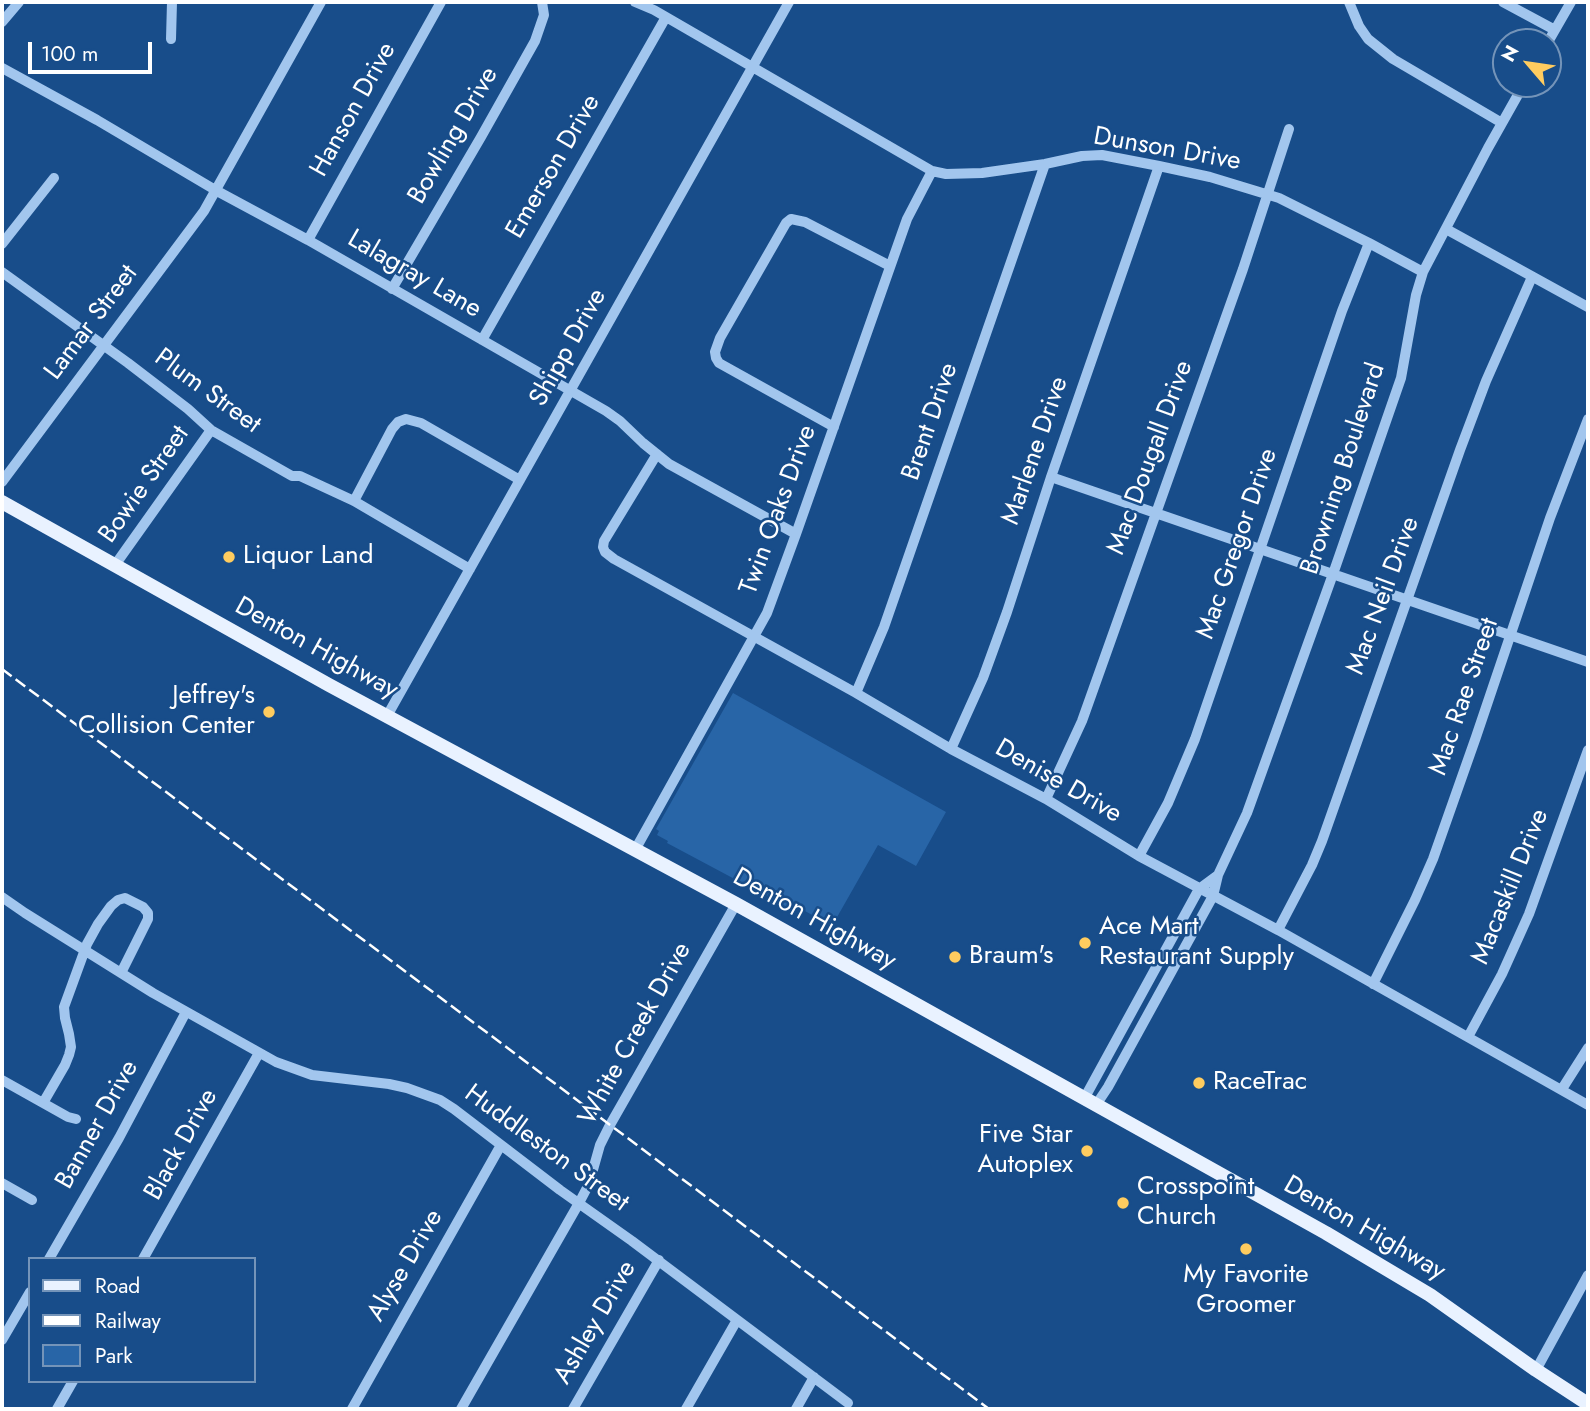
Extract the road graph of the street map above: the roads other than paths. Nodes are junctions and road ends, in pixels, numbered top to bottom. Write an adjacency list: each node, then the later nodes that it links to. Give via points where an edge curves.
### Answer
1 (19, 2): 12 (street)
2 (172, 2): 15 (street)
3 (319, 2): 25 (street, Lamar Street)
4 (441, 2): 28 (street, Hanson Drive)
5 (542, 2): 35 (street, Bowling Drive, via 544,15 535,41)
6 (635, 2): 11 (street, Dunson Drive)
7 (789, 2): 17 (street, Shipp Drive)
8 (1349, 2): 19 (street, via 1368,39 1393,59)
9 (1503, 2): 13 (street)
10 (1571, 2): 14 (street)
11 (666, 17): 17 (street, Dunson Drive); 37 (street, Emerson Drive)
12 (2, 22)
13 (1551, 28)
14 (1556, 28)
15 (171, 39)
16 (2, 68): 25 (street, Lalagray Lane)
17 (753, 68): 23 (street, Dunson Drive); 39 (street, Shipp Drive)
18 (1516, 98): 19 (street, Browning Boulevard)
19 (1502, 123): 27 (street, Browning Boulevard)
20 (1289, 129): 26 (street, Mac Dougall Drive)
21 (1045, 164): 22 (street, Dunson Drive, via 1102,155); 23 (street, Dunson Drive, via 982,173); 59 (street, Brent Drive, via 884,627)
22 (1159, 166): 26 (street, Dunson Drive); 44 (street, Marlene Drive)
23 (932, 172): 31 (street, Twin Oaks Drive, via 906,219)
24 (54, 178): 30 (street)
25 (216, 191): 28 (street, Lalagray Lane); 38 (street, Lamar Street)
26 (1268, 194): 29 (street, Dunson Drive); 49 (street, Mac Dougall Drive)
27 (1446, 229): 33 (street, Browning Boulevard); 34 (street)
28 (308, 240): 35 (street, Lalagray Lane)
29 (1369, 243): 33 (street, Dunson Drive); 51 (street, Mac Gregor Drive)
30 (2, 244)
31 (890, 266): 41 (street, Twin Oaks Drive); 41 (street, via 792,219 715,352 719,363)
32 (2, 272): 38 (street, Plum Street)
33 (1423, 272): 54 (street, Browning Boulevard, via 1401,378)
34 (1532, 277): 36 (street); 55 (street, Mac Neil Drive, via 1486,382)
35 (392, 289): 37 (street, Lalagray Lane)
36 (1588, 307)
37 (482, 340): 39 (street, Lalagray Lane)
38 (104, 345): 42 (street, Plum Street); 46 (street, Lamar Street)
39 (571, 391): 43 (street, Lalagray Lane, via 620,421); 45 (street, Shipp Drive)
40 (1588, 419): 56 (street, Mac Rae Street)
41 (834, 427): 50 (street, Twin Oaks Drive)
42 (211, 430): 47 (street, Plum Street, via 292,476); 52 (street, Bowie Street)
43 (657, 454): 50 (street, Lalagray Lane); 57 (street, Denise Drive, via 604,541 605,552)
44 (1051, 477): 49 (street); 61 (street, Marlene Drive, via 983,678)
45 (520, 480): 47 (street, via 421,422 406,419 392,429); 53 (street, Shipp Drive)
46 (2, 482)
47 (354, 501): 53 (street, Plum Street)
48 (2, 502): 52 (main road, Denton Highway)
49 (1155, 513): 51 (street); 63 (street, Mac Dougall Drive, via 1082,721)
50 (796, 534): 57 (street, Twin Oaks Drive)
51 (1260, 549): 54 (street); 65 (street, Mac Gregor Drive, via 1183,772)
52 (116, 565): 60 (main road, Denton Highway)
53 (470, 569): 60 (street, Shipp Drive)
54 (1333, 574): 55 (street); 66 (street, Browning Boulevard, via 1247,813)
55 (1408, 600): 56 (street); 71 (street, Mac Neil Drive, via 1312,866)
56 (1511, 635): 58 (street); 74 (street, Mac Rae Street, via 1433,859)
57 (754, 636): 59 (street, Denise Drive); 64 (street, Twin Oaks Drive)
58 (1588, 662)
59 (856, 693): 61 (street, Denise Drive)
60 (387, 716): 64 (main road, Denton Highway)
61 (951, 748): 63 (street, Denise Drive)
62 (1588, 750): 78 (street, Macaskill Drive, via 1530,914)
63 (1046, 799): 65 (street, Denise Drive)
64 (635, 850): 70 (main road, Denton Highway)
65 (1139, 856): 67 (street, Denise Drive)
66 (1218, 875): 67 (street, Browning Boulevard); 68 (street, Browning Boulevard)
67 (1199, 889): 68 (street, Denise Drive); 75 (street, Browning Boulevard)
68 (1213, 896): 71 (street, Denise Drive); 76 (street, Browning Boulevard)
69 (2, 897): 72 (street, Huddleston Street)
70 (736, 904): 83 (main road, Denton Highway); 90 (street, White Creek Drive, via 610,1125)
71 (1278, 930): 74 (street, Denise Drive)
72 (85, 951): 73 (street, Huddleston Street); 73 (street, via 97,924 118,900 125,898 143,907 148,919); 84 (street, via 64,1007 69,1055)
73 (121, 973): 77 (street, Huddleston Street)
74 (1373, 984): 78 (street, Denise Drive)
75 (1136, 1003): 76 (street); 83 (street, Browning Boulevard)
76 (1150, 1010): 83 (street, Browning Boulevard, via 1108,1087)
77 (186, 1012): 80 (street, Huddleston Street); 91 (street, Banner Drive)
78 (1468, 1037): 82 (street, Denise Drive)
79 (1588, 1048): 82 (street)
80 (259, 1053): 87 (street, Huddleston Street, via 312,1076 389,1084 440,1100); 92 (street, Black Drive)
81 (2, 1080): 84 (street)
82 (1562, 1089): 85 (street, Denise Drive)
83 (1090, 1102): 98 (main road, Denton Highway, via 1404,1278)
84 (43, 1103): 86 (street)
85 (1588, 1105)
86 (76, 1119)
87 (501, 1145): 90 (street, Huddleston Street); 104 (street, Alyse Drive)
88 (2, 1183): 89 (street)
89 (32, 1200)
90 (579, 1203): 93 (street, Huddleston Street); 105 (street, White Creek Drive)
91 (50, 1257)
92 (144, 1257)
93 (659, 1261): 96 (street, Huddleston Street); 106 (street, Ashley Drive)
94 (1588, 1275): 98 (street)
95 (28, 1295): 97 (street)
96 (737, 1320): 99 (street, Huddleston Street); 107 (street)
97 (2, 1340)
98 (1536, 1370): 102 (main road, Denton Highway)
99 (814, 1377): 101 (street, Huddleston Street); 108 (street)
100 (72, 1383): 103 (street)
101 (848, 1403)
102 (1588, 1404)
103 (57, 1409)
104 (352, 1409)
105 (461, 1409)
106 (573, 1409)
107 (686, 1409)
108 (796, 1409)

